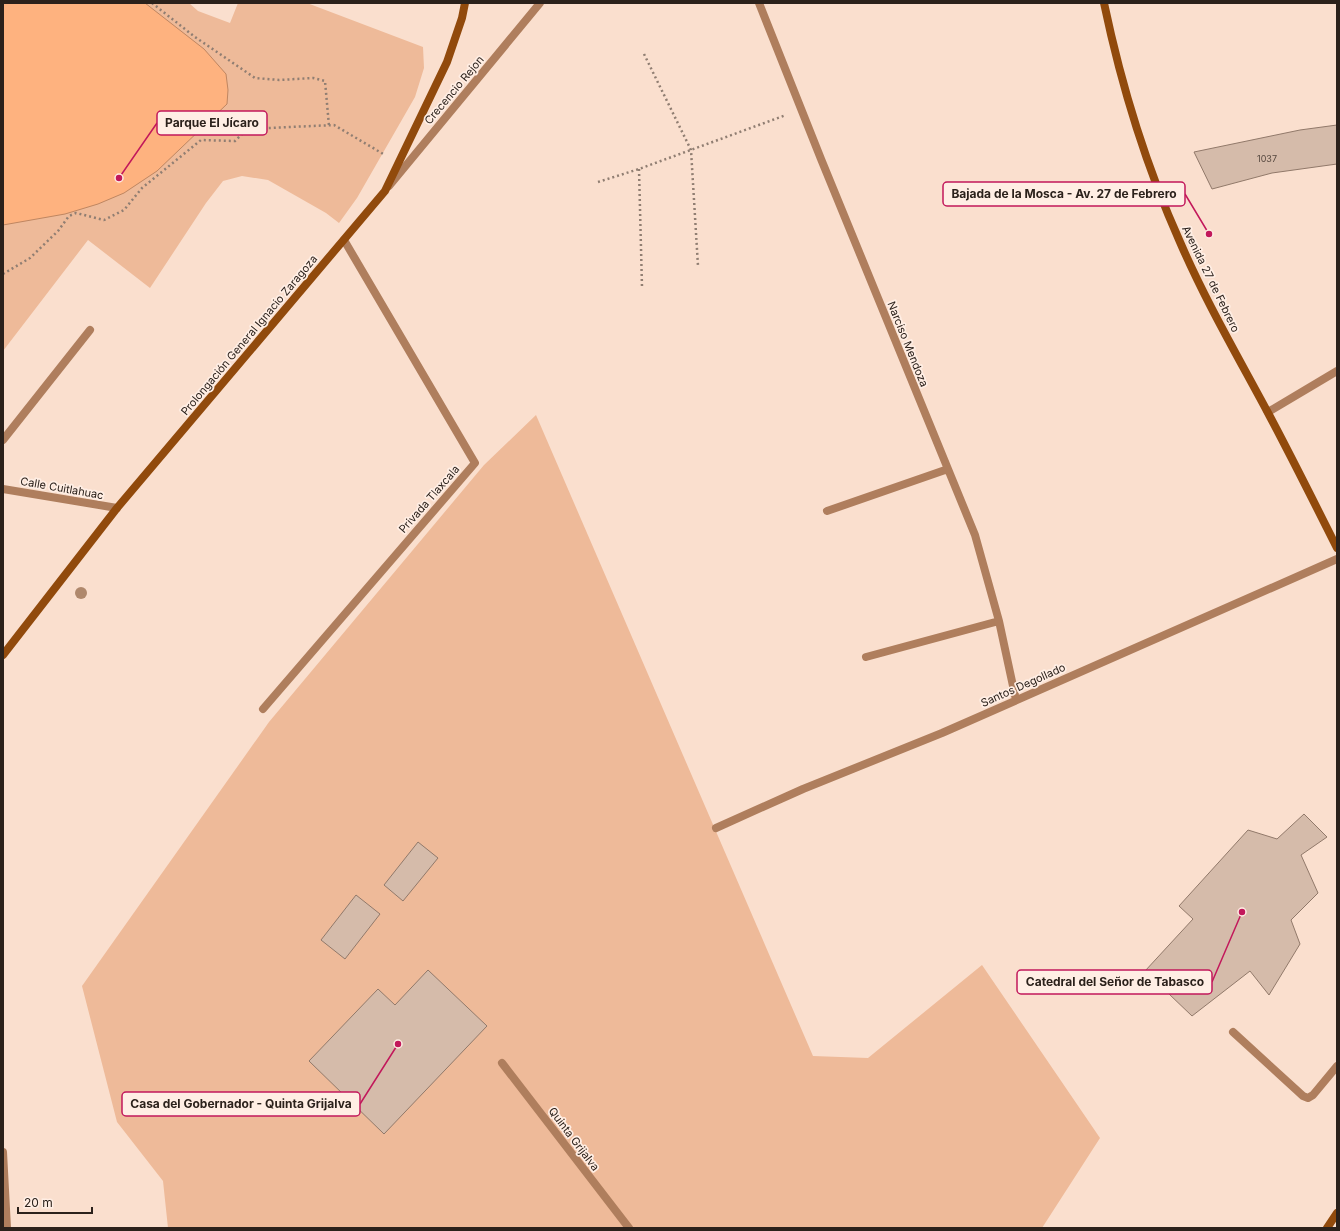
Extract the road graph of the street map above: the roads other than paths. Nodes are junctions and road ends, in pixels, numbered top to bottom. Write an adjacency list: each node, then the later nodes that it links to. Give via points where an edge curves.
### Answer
1 (465, 3): 5 (street, Prolongación General Ignacio Zaragoza, via 447,62)
2 (540, 3): 5 (street, Crecencio Rejon)
3 (759, 3): 11 (street, Narciso Mendoza)
4 (1104, 3): 9 (street, Avenida 27 de Febrero, via 1133,114 1162,200 1222,329)
5 (385, 191): 6 (street, Prolongación General Ignacio Zaragoza)
6 (344, 240): 13 (street, Prolongación General Ignacio Zaragoza); 21 (street, Privada Tlaxcala, via 475,463)
7 (90, 330): 10 (street)
8 (1337, 371): 9 (street)
9 (1268, 412): 15 (street, Avenida 27 de Febrero)
10 (3, 440)
11 (948, 469): 14 (street); 17 (street, Narciso Mendoza, via 975,535)
12 (3, 489): 13 (street, Calle Cuitlahuac)
13 (117, 508): 18 (street, Prolongación General Ignacio Zaragoza)
14 (827, 511)
15 (1337, 548)
16 (1337, 559): 20 (street, Santos Degollado)
17 (999, 621): 19 (street); 20 (street, Narciso Mendoza)
18 (3, 655)
19 (866, 657)
20 (1016, 700): 22 (street, Santos Degollado, via 942,733 803,788)
21 (263, 709)
22 (716, 828)
23 (1233, 1032): 25 (street, via 1308,1098)
24 (502, 1063): 29 (street, Quinta Grijalva)
25 (1337, 1066)
26 (3, 1152): 28 (street)
27 (1337, 1213): 30 (street)
28 (7, 1228)
29 (629, 1228)
30 (1328, 1228)

